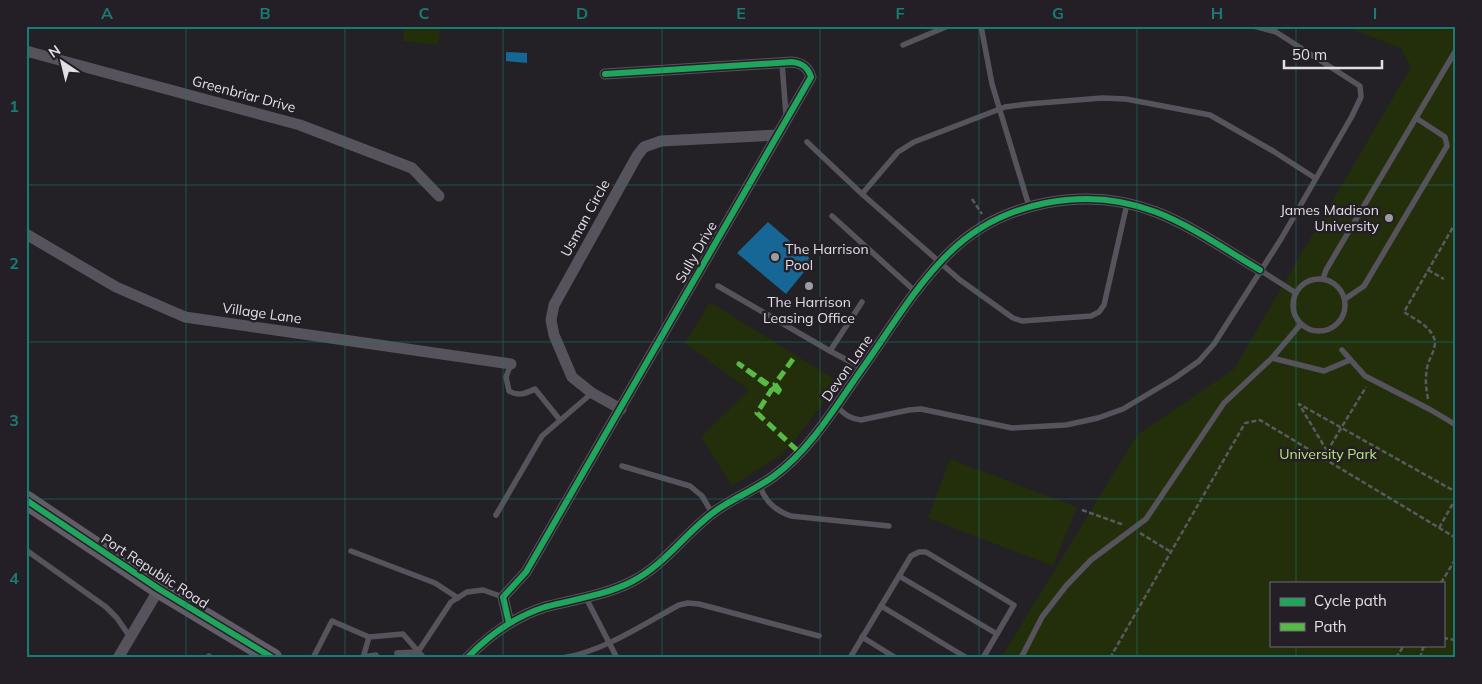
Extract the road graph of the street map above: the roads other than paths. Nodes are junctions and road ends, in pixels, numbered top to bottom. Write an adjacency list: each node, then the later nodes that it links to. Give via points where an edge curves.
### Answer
1 (948, 26): 4 (lane)
2 (981, 26): 9 (lane)
3 (1254, 26): 14 (lane, via 1276,32 1361,87 1361,97 1352,116)
4 (903, 45)
5 (1456, 50): 10 (lane)
6 (26, 51): 16 (street, Greenbriar Drive, via 300,125 412,168)
7 (782, 63): 8 (street, Sully Drive); 11 (lane); 11 (street, Sully Drive, via 801,63 811,77)
8 (606, 74)
9 (999, 110): 14 (lane, via 1028,104 1113,98 1207,114); 15 (lane, via 909,144 898,152); 18 (lane)
10 (1416, 118): 23 (lane); 27 (lane, via 1445,137 1446,146 1364,286)
11 (787, 119): 12 (street, Sully Drive)
12 (777, 135): 36 (street, Usman Circle, via 661,141 644,147 637,156 554,305 551,320 572,378); 38 (street, Sully Drive)
13 (807, 142): 15 (lane)
14 (1315, 178): 22 (lane)
15 (862, 194): 21 (lane)
16 (439, 196)
17 (1127, 204): 18 (street, Devon Lane, via 1073,199); 21 (lane, via 1104,305 1092,316 1019,320); 22 (street, Devon Lane, via 1173,220)
18 (1028, 206): 21 (street, Devon Lane, via 989,224 958,245)
19 (832, 216): 26 (lane)
20 (26, 234): 34 (street, Village Lane, via 116,287 185,317)
21 (940, 263): 26 (street, Devon Lane)
22 (1260, 270): 25 (lane); 37 (lane, via 1214,344 1199,361 1142,399 1098,418 1048,427 1012,428 922,409 854,420)
23 (1323, 279): 25 (lane, via 1310,280); 27 (lane, via 1340,288)
24 (718, 286): 31 (lane)
25 (1296, 292): 29 (lane, via 1294,313)
26 (916, 293): 35 (street, Devon Lane)
27 (1345, 299): 29 (lane, via 1344,315 1335,327 1314,331)
28 (862, 302): 31 (lane)
29 (1301, 324): 32 (lane)
30 (1342, 350): 33 (lane)
31 (830, 351): 35 (lane)
32 (1272, 358): 33 (lane, via 1324,371); 77 (lane, via 1224,403 1146,519 1091,560 1066,586 1042,617)
33 (1350, 360): 40 (lane, via 1365,376)
34 (511, 364): 39 (lane, via 506,377 510,390 521,394 535,389)
35 (862, 368): 37 (street, Devon Lane)
36 (592, 393): 38 (street, Usman Circle); 39 (lane)
37 (836, 406): 42 (street, Devon Lane, via 798,456)
38 (621, 409): 51 (street, Sully Drive, via 526,572)
39 (560, 420): 45 (lane, via 542,436)
40 (1456, 425)
41 (622, 466): 44 (lane, via 690,486 702,496)
42 (760, 486): 44 (street, Devon Lane); 46 (lane, via 771,505 791,516)
43 (26, 500): 50 (main road, Port Republic Road)
44 (712, 513): 53 (street, Devon Lane, via 645,575 616,589)
45 (496, 515)
46 (889, 526)
47 (26, 550): 58 (lane, via 106,607)
48 (350, 552): 52 (lane, via 435,583)
49 (899, 576): 54 (lane); 56 (lane); 56 (lane, via 911,556 919,552 940,559 1014,605)
50 (158, 590): 58 (street); 67 (main road, Port Republic Road)
51 (504, 597): 52 (lane, via 483,590 467,592); 55 (street)
52 (458, 598): 63 (lane)
53 (586, 598): 55 (street, Devon Lane, via 540,609); 61 (lane)
54 (881, 606): 60 (lane); 75 (lane)
55 (509, 623): 70 (street, Devon Lane)
56 (997, 634): 76 (lane)
57 (819, 636): 61 (lane, via 688,603)
58 (130, 637): 66 (street)
59 (369, 637): 63 (lane, via 403,634); 65 (lane); 68 (lane, via 332,621)
60 (862, 637): 73 (lane); 74 (lane)
61 (609, 643): 71 (lane); 72 (lane)
62 (397, 653): 63 (lane)
63 (416, 655): 69 (lane)
64 (376, 656): 65 (lane)
65 (363, 657)
66 (118, 658)
67 (273, 658)
68 (313, 658)
69 (424, 658)
70 (467, 658)
71 (562, 658)
72 (617, 658)
73 (850, 658)
74 (896, 658)
75 (967, 658)
76 (983, 658)
77 (1021, 658)

